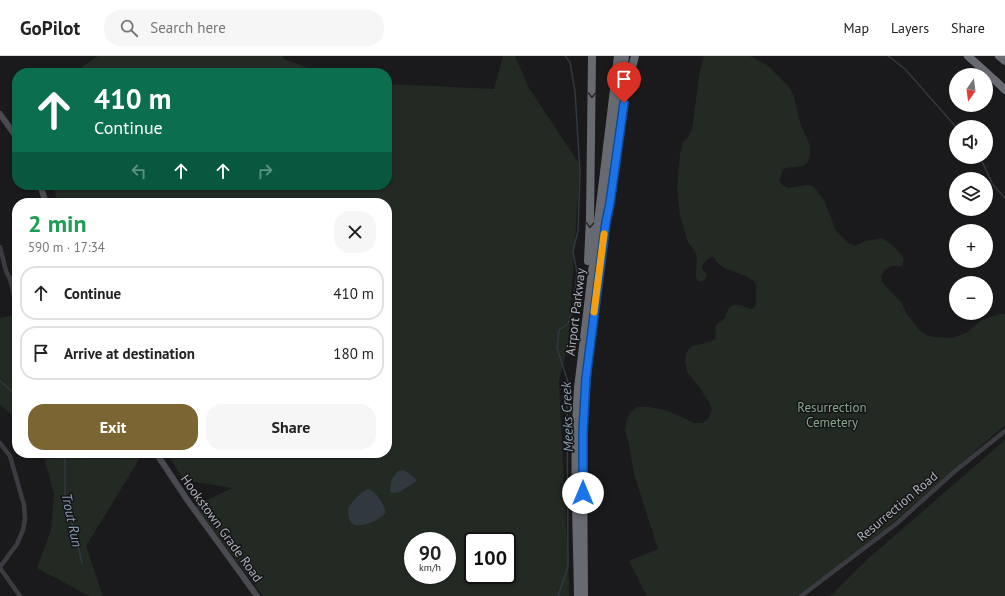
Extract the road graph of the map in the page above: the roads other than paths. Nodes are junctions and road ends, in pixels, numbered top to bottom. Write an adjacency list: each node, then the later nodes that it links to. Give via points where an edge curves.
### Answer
1 (592, 56): 15 (highway, one-way to 15, via 590,219)
2 (618, 56): 15 (highway, Airport Parkway)
3 (625, 56): 11 (highway, Airport Parkway)
4 (634, 56): 11 (highway, via 627,85)
5 (967, 56): 8 (highway)
6 (999, 56): 7 (highway)
7 (1005, 61)
8 (1005, 90)
9 (0, 114): 10 (street)
10 (12, 131)
11 (606, 222): 19 (highway, Airport Parkway, via 586,378)
12 (0, 247): 13 (street)
13 (10, 279): 14 (street)
14 (12, 288)
15 (578, 388): 20 (highway, Airport Parkway, via 575,454)
16 (1005, 430): 28 (street, Resurrection Road, via 896,524)
17 (0, 443): 21 (street, via 10,456 24,505 25,519 17,544)
18 (159, 458): 22 (street, Hookstown Grade Road)
19 (583, 481): 26 (highway, Airport Parkway); 27 (highway)
20 (577, 552): 24 (highway); 25 (highway, Airport Parkway)
21 (0, 567): 23 (street)
22 (254, 595)
23 (20, 596)
24 (575, 596)
25 (578, 596)
26 (584, 596)
27 (588, 596)
28 (801, 596)

